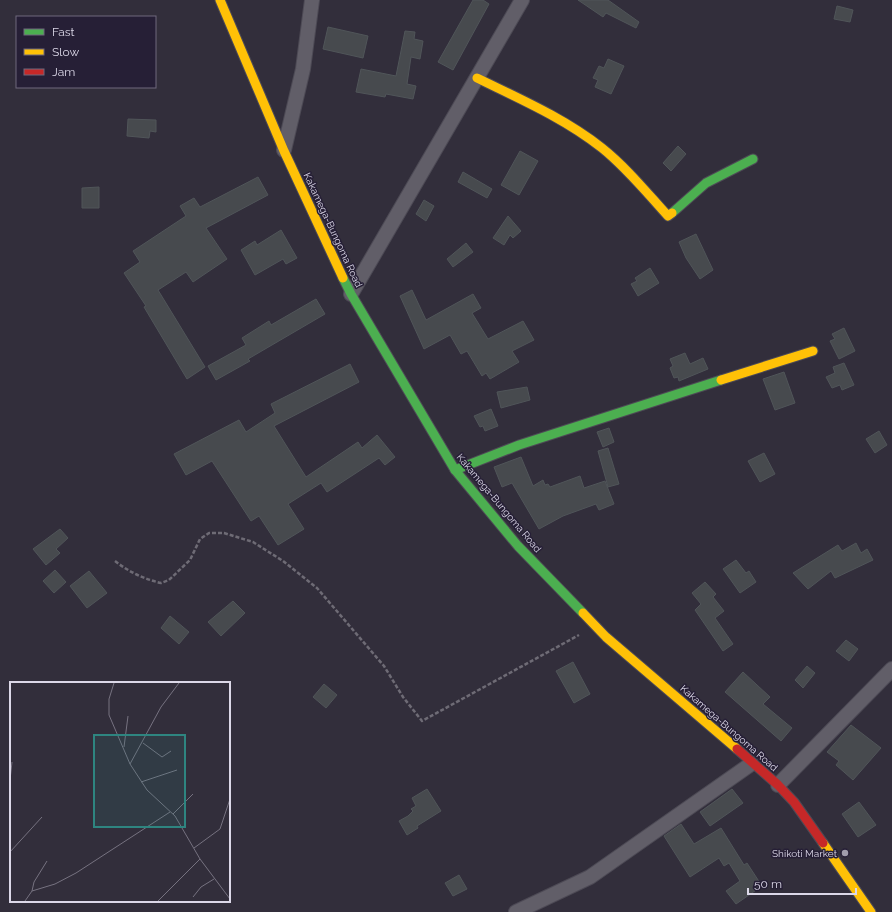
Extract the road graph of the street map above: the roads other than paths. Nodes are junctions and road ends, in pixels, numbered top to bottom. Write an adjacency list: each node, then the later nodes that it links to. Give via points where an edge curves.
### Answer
1 (220, 0): 5 (main road, Kakamega-Bungoma Road)
2 (312, 0): 5 (street, via 303,69)
3 (522, 0): 4 (street)
4 (477, 78): 6 (main road, via 548,114 592,140 625,169 668,216 706,183); 7 (street)
5 (284, 151): 7 (main road, Kakamega-Bungoma Road)
6 (753, 159)
7 (351, 294): 9 (main road, Kakamega-Bungoma Road)
8 (813, 351): 9 (main road, via 519,445)
9 (454, 470): 11 (main road, Kakamega-Bungoma Road, via 518,546 595,626)
10 (892, 669): 12 (street)
11 (751, 764): 12 (main road, Kakamega-Bungoma Road); 13 (street, via 590,876)
12 (778, 785): 14 (main road, Kakamega-Bungoma Road, via 794,802)
13 (516, 912)
14 (871, 912)

